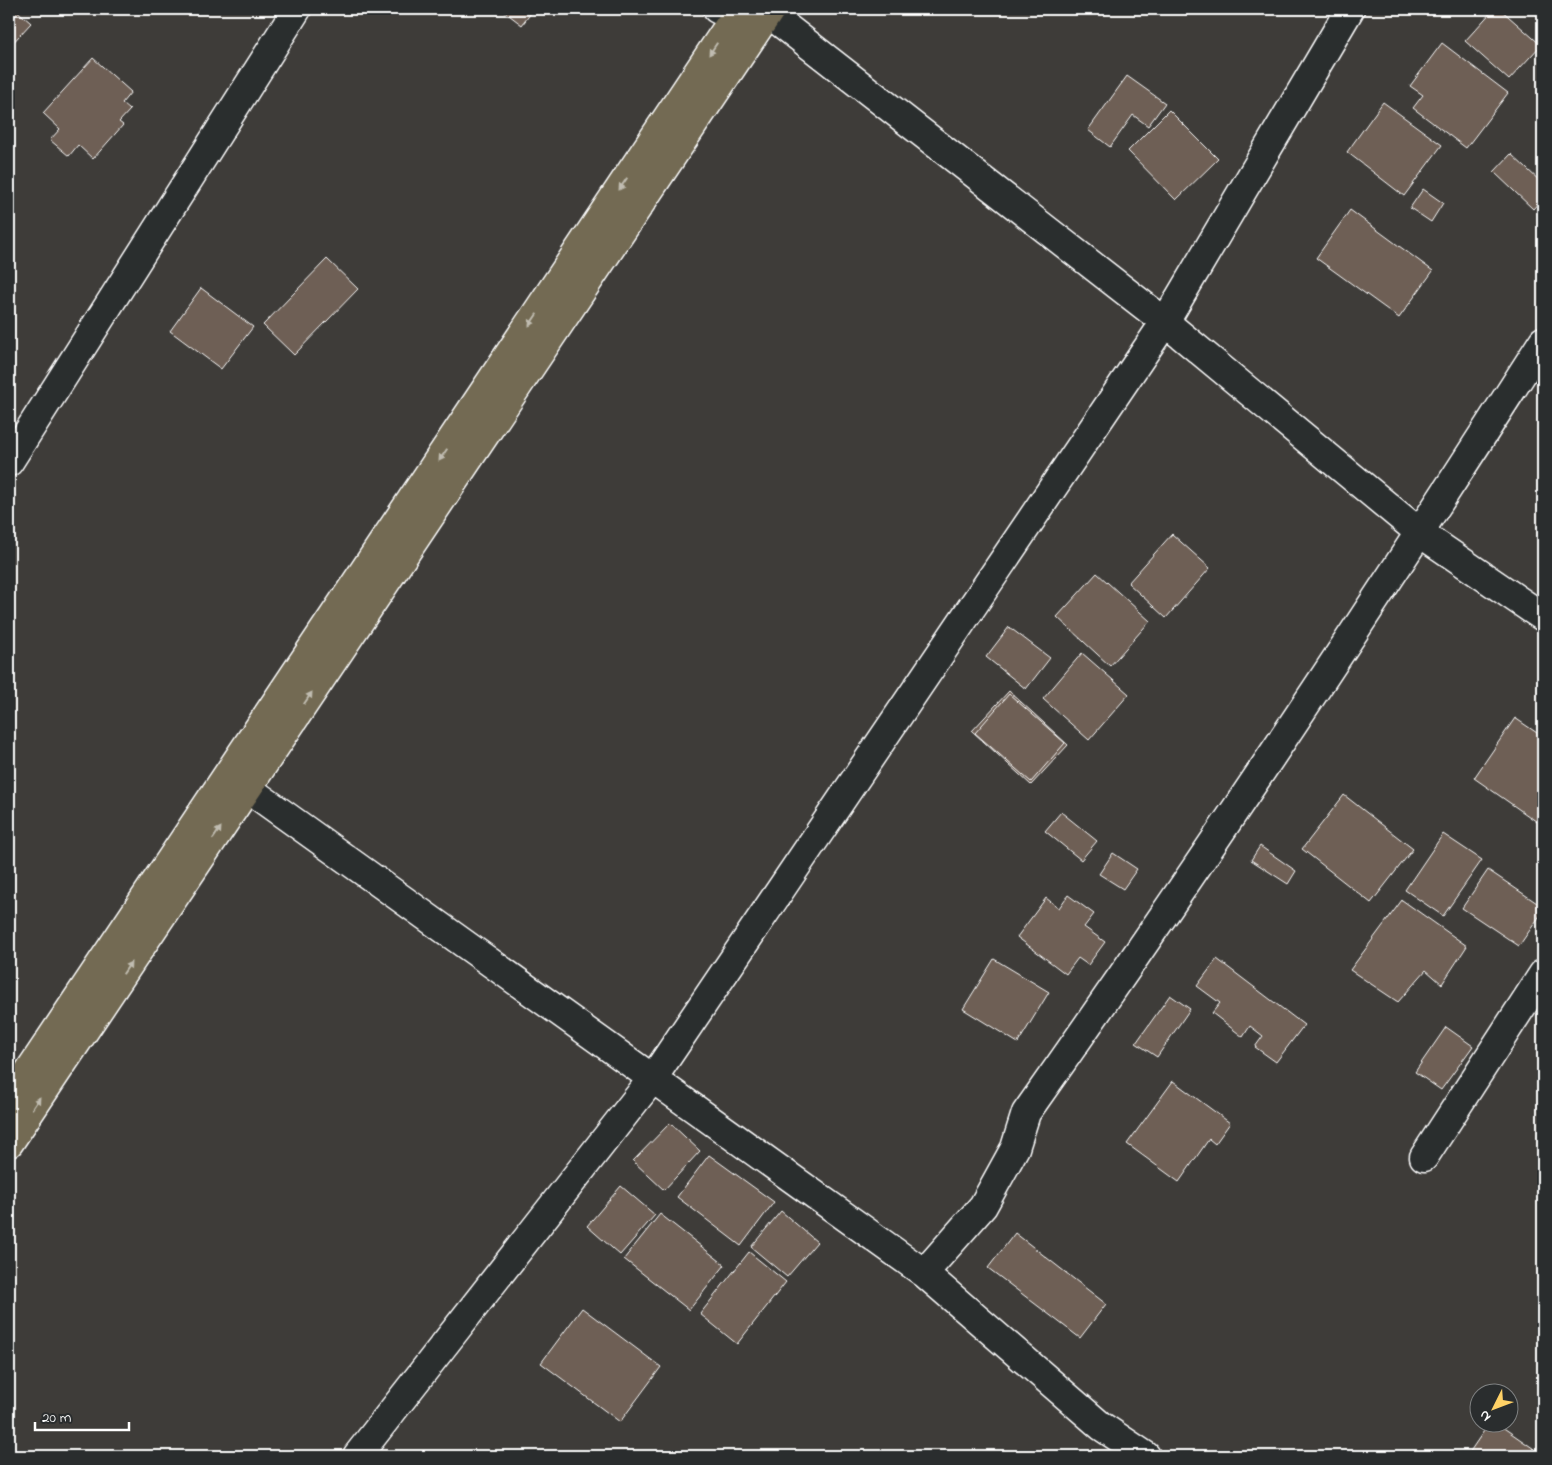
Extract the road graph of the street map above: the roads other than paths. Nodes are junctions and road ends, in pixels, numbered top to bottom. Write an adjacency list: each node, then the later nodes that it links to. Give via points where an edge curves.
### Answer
1 (297, 9): 7 (street)
2 (1350, 9): 5 (street)
3 (770, 11): 5 (street); 10 (main road)
4 (731, 12): 10 (main road, one-way to 10)
5 (1165, 322): 8 (street); 13 (street)
6 (1543, 341): 8 (street)
7 (9, 462)
8 (1420, 533): 9 (street); 17 (street, via 1276,750 1026,1113 1015,1148 983,1206)
9 (1543, 617)
10 (329, 646): 11 (main road, one-way to 10); 14 (main road)
11 (247, 788): 13 (street); 15 (main road, one-way to 11)
12 (1543, 974): 16 (street)
13 (653, 1078): 17 (street); 18 (street)
14 (9, 1101)
15 (9, 1143)
16 (1424, 1157)
17 (924, 1274): 19 (street, via 1101,1426)
18 (357, 1456)
19 (1146, 1456)

